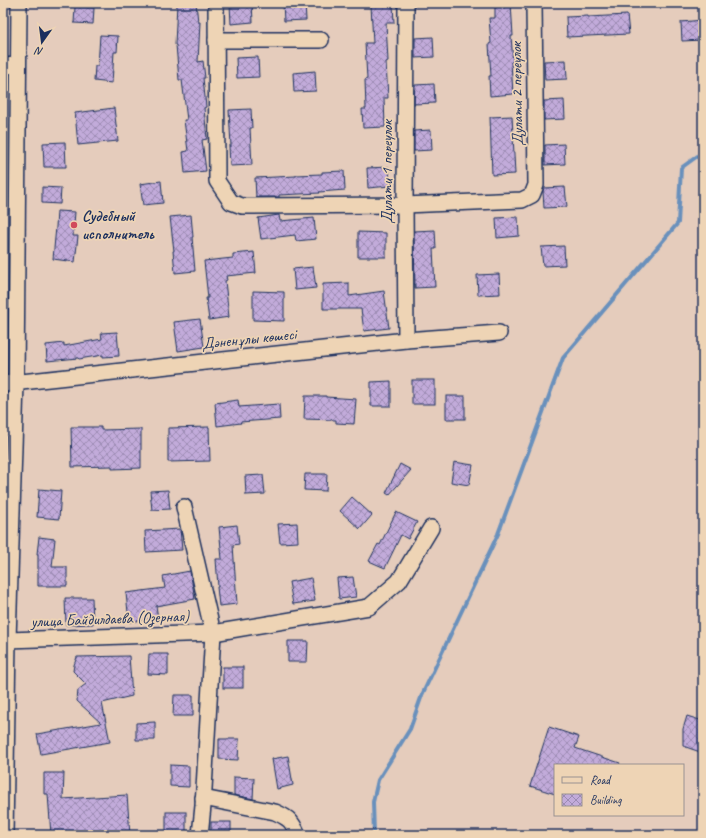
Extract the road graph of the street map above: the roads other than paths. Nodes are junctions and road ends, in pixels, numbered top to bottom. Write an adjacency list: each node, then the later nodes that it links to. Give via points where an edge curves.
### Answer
1 (19, 3): 7 (street)
2 (216, 3): 5 (street)
3 (406, 3): 9 (street, Дулати 1 переулок)
4 (534, 3): 9 (street, Дулати 2 переулок, via 536,185 532,195 522,200)
5 (216, 40): 6 (street); 9 (street, via 217,181 231,202 242,206)
6 (321, 40)
7 (18, 65): 8 (street); 12 (street)
8 (3, 66)
9 (405, 206): 11 (street, Дулати 1 переулок)
10 (499, 333): 11 (street, Дәненұлы көшесі)
11 (406, 340): 12 (street, Дәненұлы көшесі)
12 (9, 383): 16 (street)
13 (184, 506): 15 (street, улица Байдилдаева (Озерная))
14 (431, 528): 15 (street, улица Байдилдаева (Озерная), via 399,581 369,607)
15 (213, 633): 16 (street, улица Байдилдаева (Озерная)); 17 (street, улица Байдилдаева (Озерная))
16 (8, 640): 18 (street)
17 (203, 798): 19 (street, улица Байдилдаева (Озерная)); 20 (street, via 275,812 293,823)
18 (5, 835)
19 (200, 835)
20 (298, 835)

